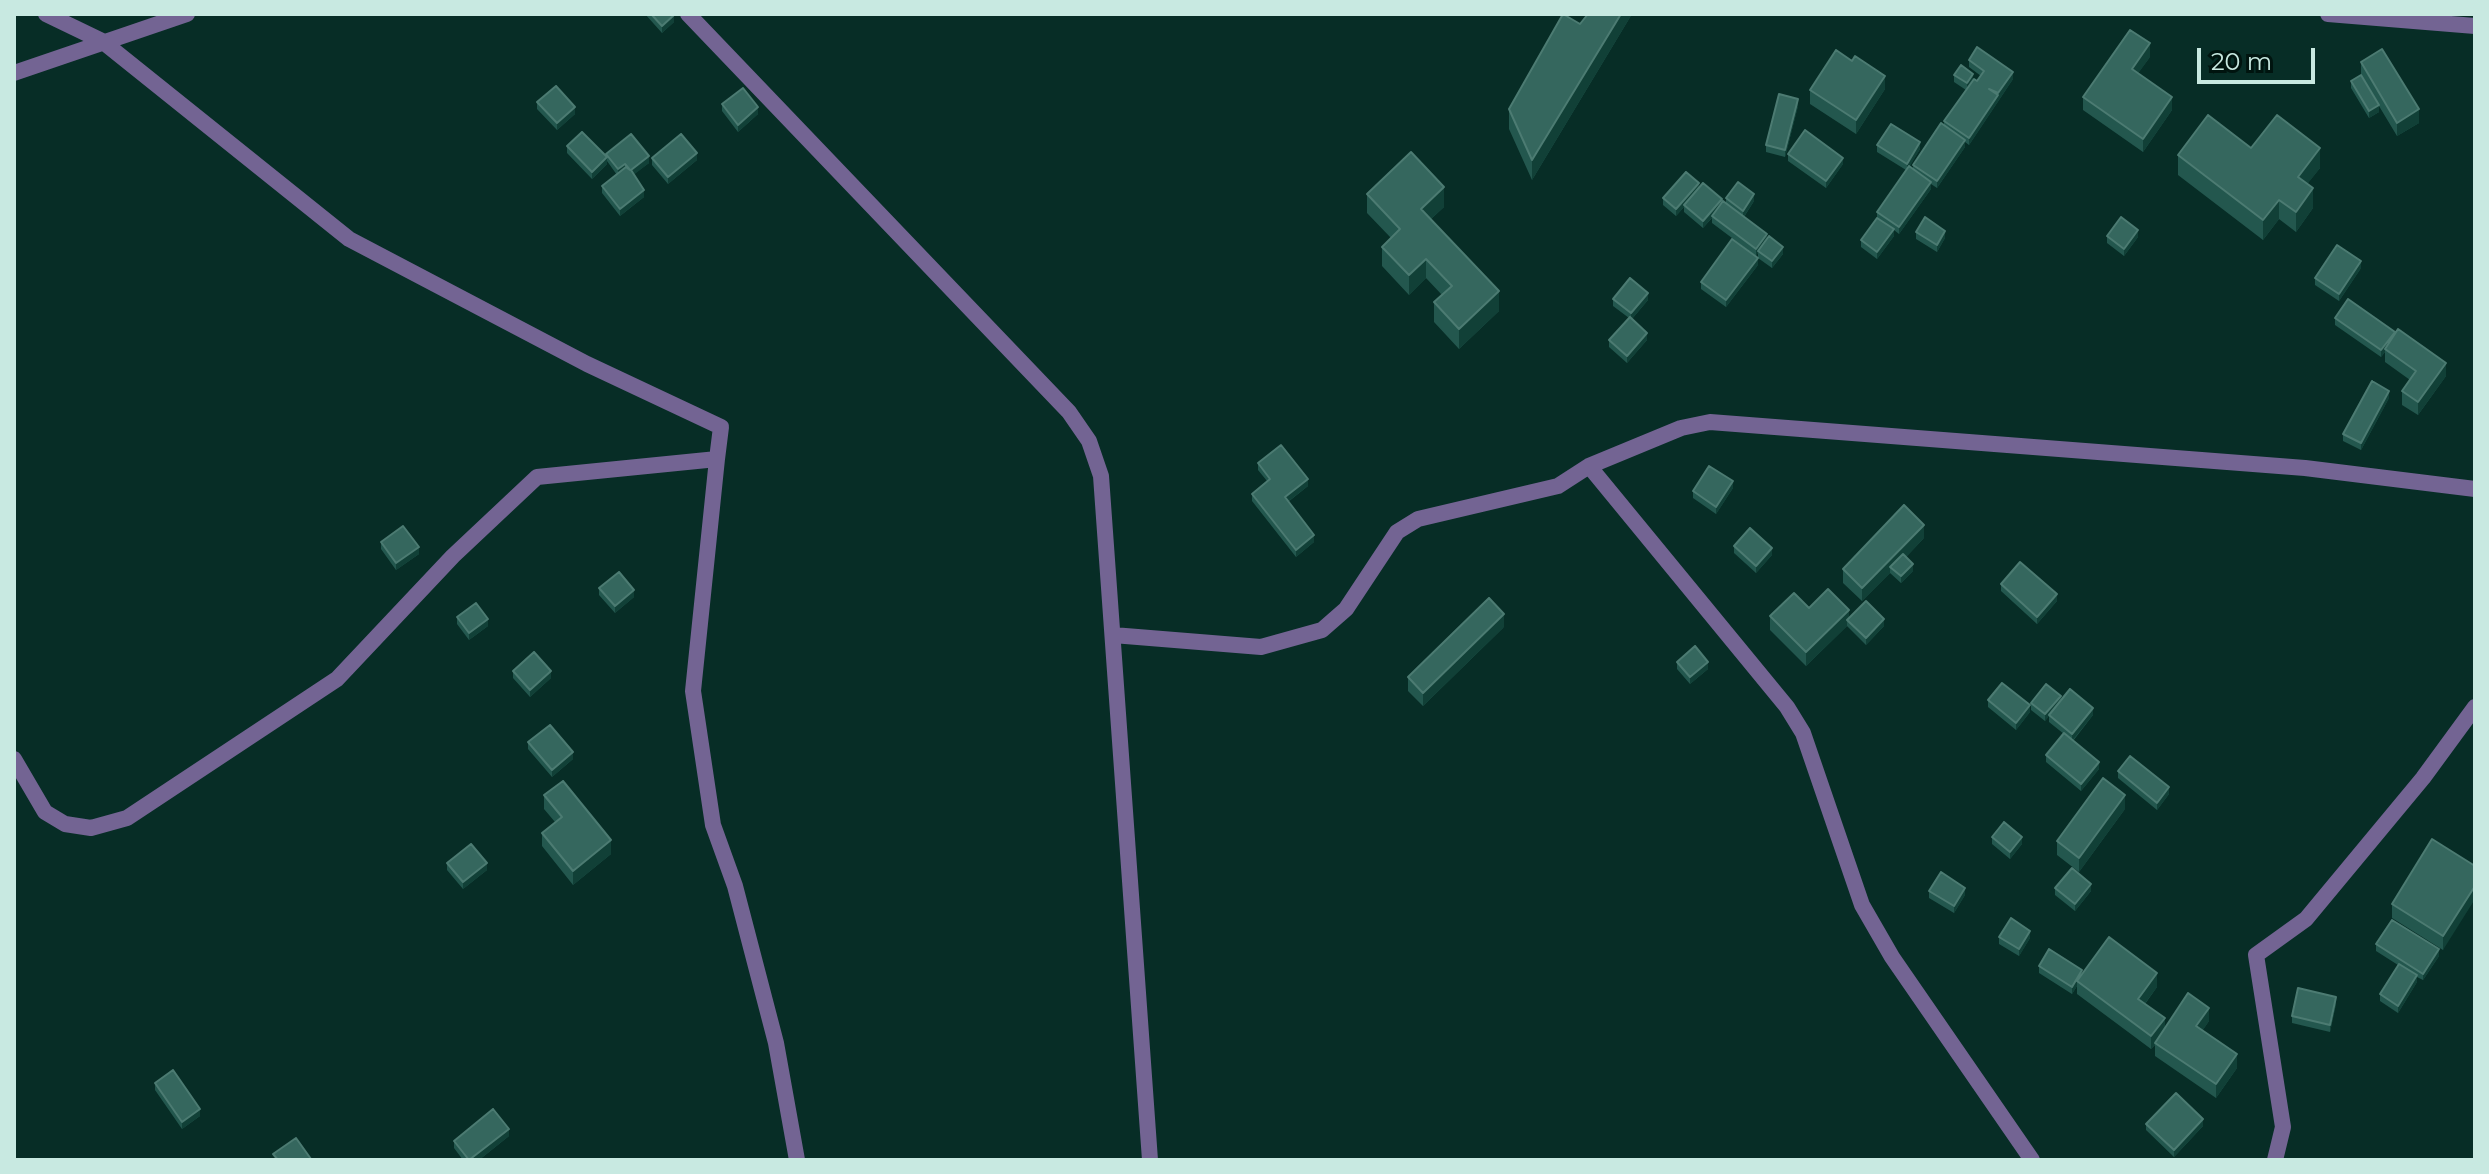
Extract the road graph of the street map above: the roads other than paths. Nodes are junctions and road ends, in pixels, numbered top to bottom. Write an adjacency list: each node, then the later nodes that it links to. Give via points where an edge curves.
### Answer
1 (46, 14): 6 (street)
2 (187, 14): 6 (street)
3 (688, 14): 11 (street, via 1069,412 1089,441 1101,476)
4 (2328, 14): 5 (street)
5 (2475, 26)
6 (102, 41): 7 (street); 8 (street, via 349,239 587,364 721,427)
7 (14, 73)
8 (717, 459): 13 (street, via 537,477 453,556 337,679 127,818 91,828 65,824 45,812); 14 (street, via 693,691 713,825 735,886 776,1043)
9 (1589, 466): 10 (street, via 1681,428 1710,422 2305,468); 11 (street, via 1558,486 1418,519 1397,532 1346,609 1322,630 1261,647); 16 (street, via 1787,707 1803,733 1862,905)
10 (2475, 489)
11 (1113, 635): 15 (street)
12 (2475, 707): 17 (street, via 2306,919 2256,955 2283,1127)
13 (14, 759)
14 (797, 1160)
15 (1150, 1160)
16 (2032, 1160)
17 (2275, 1160)

